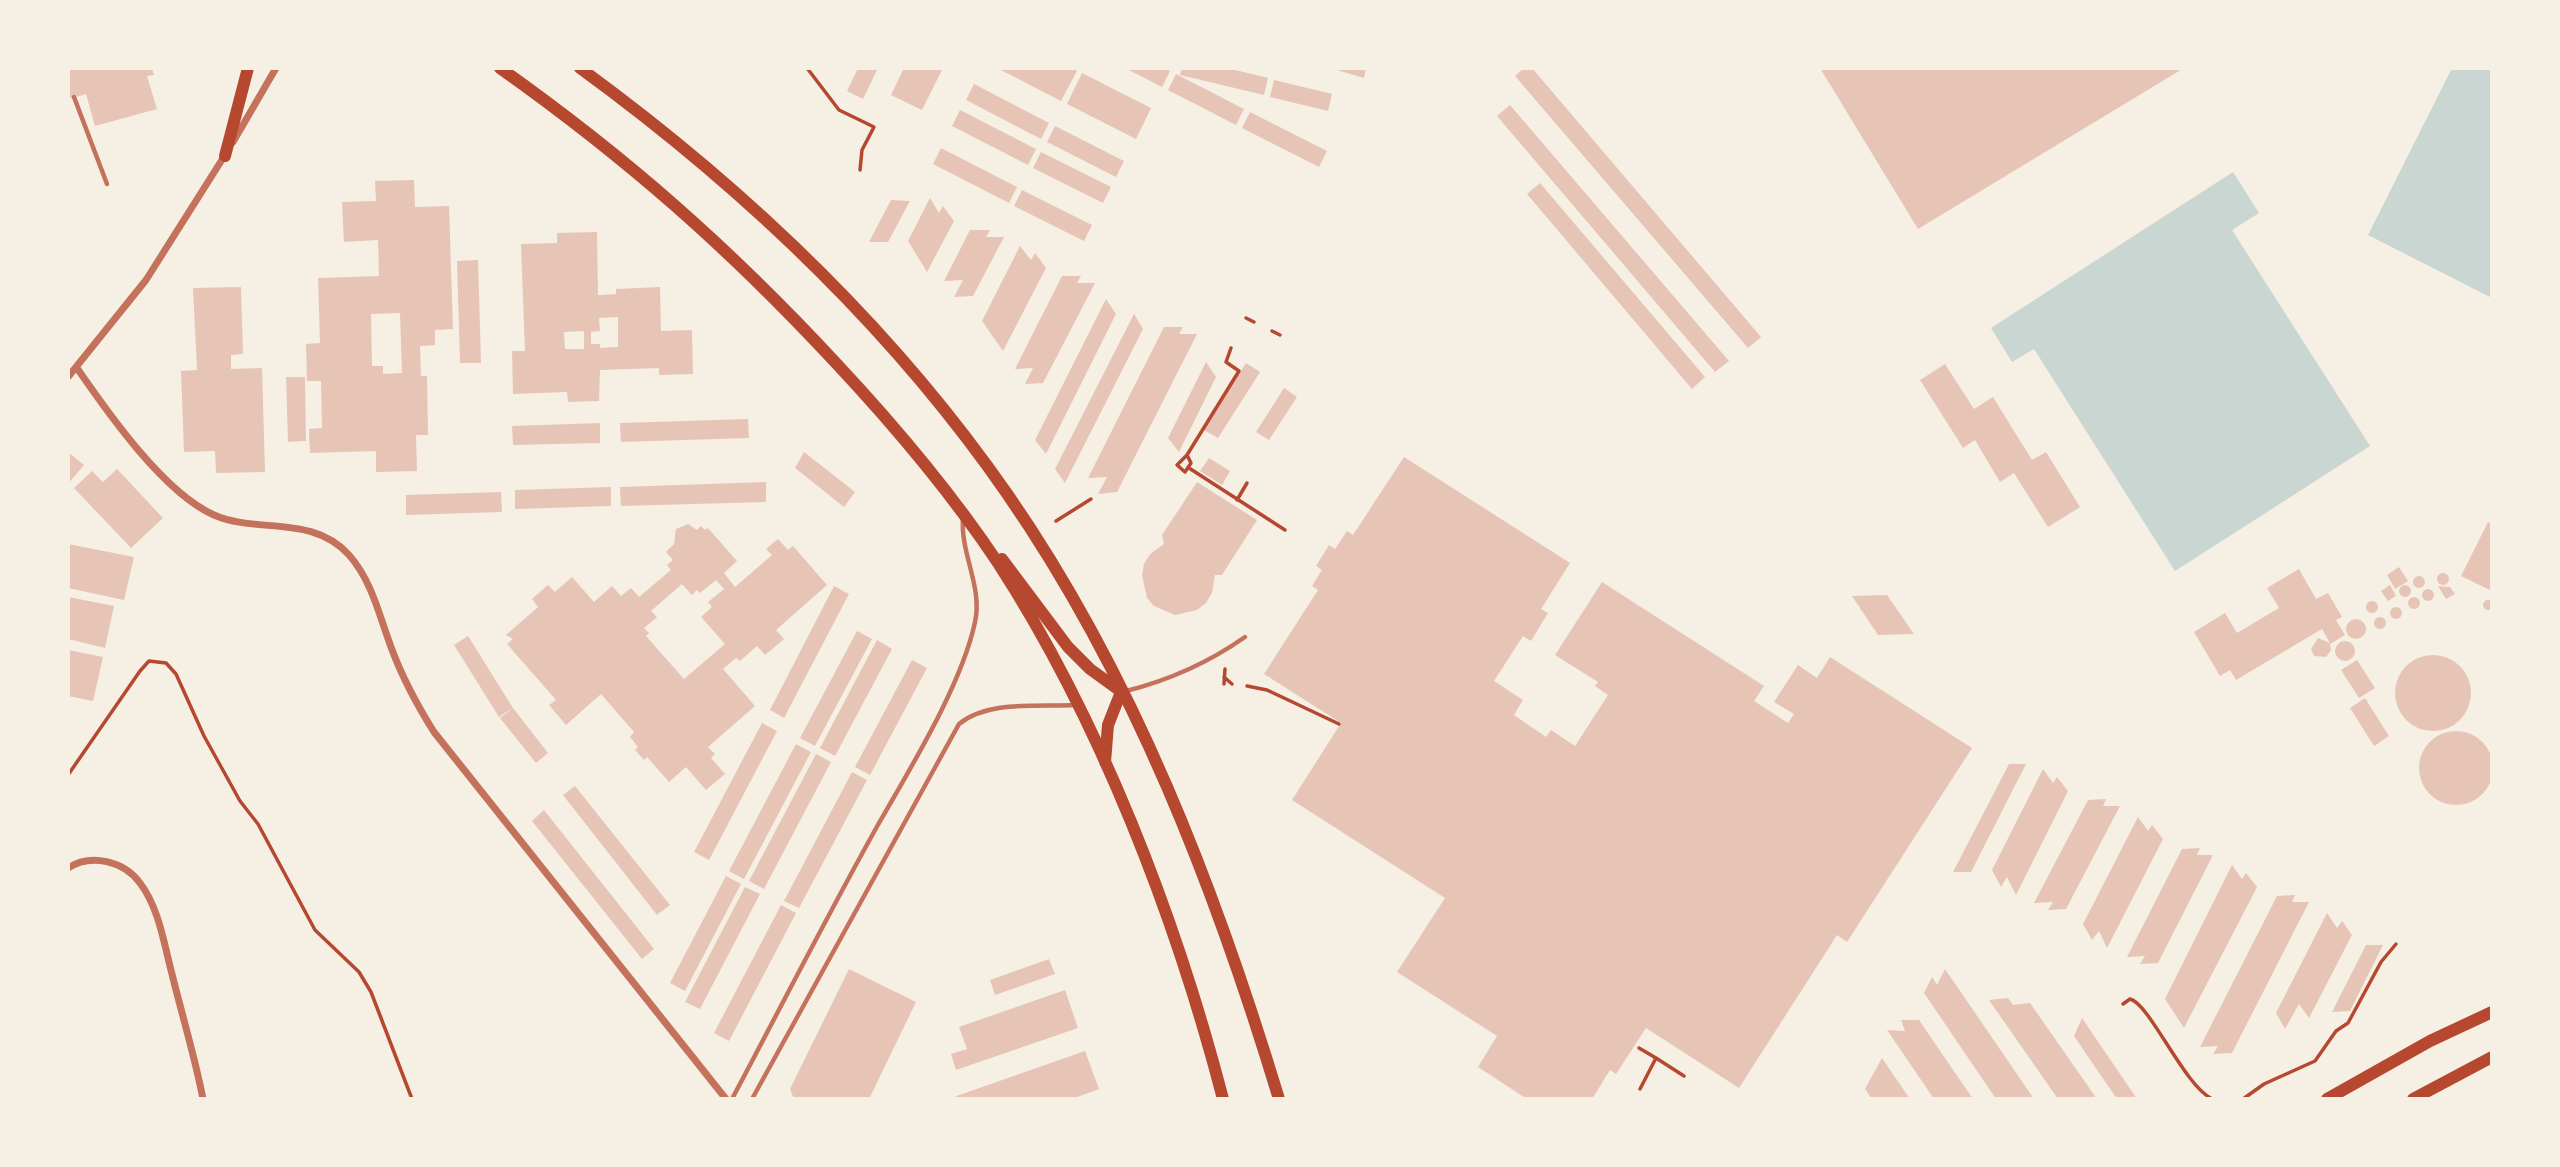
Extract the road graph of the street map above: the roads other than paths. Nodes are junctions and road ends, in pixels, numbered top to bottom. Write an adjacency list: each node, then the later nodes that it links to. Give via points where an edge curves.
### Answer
1 (248, 68): 6 (main road)
2 (276, 68): 6 (street)
3 (499, 68): 10 (main road, via 601,142 753,274 864,393)
4 (580, 68): 13 (main road, via 734,190 847,300 896,355 1006,493 1068,589)
5 (74, 97): 7 (lane)
6 (225, 156): 8 (street, via 146,280)
7 (107, 184)
8 (77, 368): 9 (street); 20 (street, via 146,457 194,504 216,516 306,530 348,553 373,595 391,649 434,732)
9 (68, 377)
10 (964, 514): 11 (main road); 21 (lane, via 962,534 977,611 968,645 931,728)
11 (984, 542): 13 (main road, via 1008,564 1068,647); 14 (main road)
12 (1245, 637): 13 (lane, via 1186,671)
13 (1121, 692): 15 (main road, via 1108,725); 24 (main road, via 1203,872)
14 (1076, 705): 15 (main road); 22 (lane, via 993,709 971,714 959,724)
15 (1104, 765): 23 (main road, via 1160,898)
16 (68, 868): 19 (street, via 95,860 115,863 129,870 150,900)
17 (2492, 1012): 25 (main road)
18 (2492, 1057): 26 (main road)
19 (203, 1099)
20 (726, 1099)
21 (732, 1099)
22 (752, 1099)
23 (1223, 1099)
24 (1279, 1099)
25 (2327, 1099)
26 (2413, 1099)

